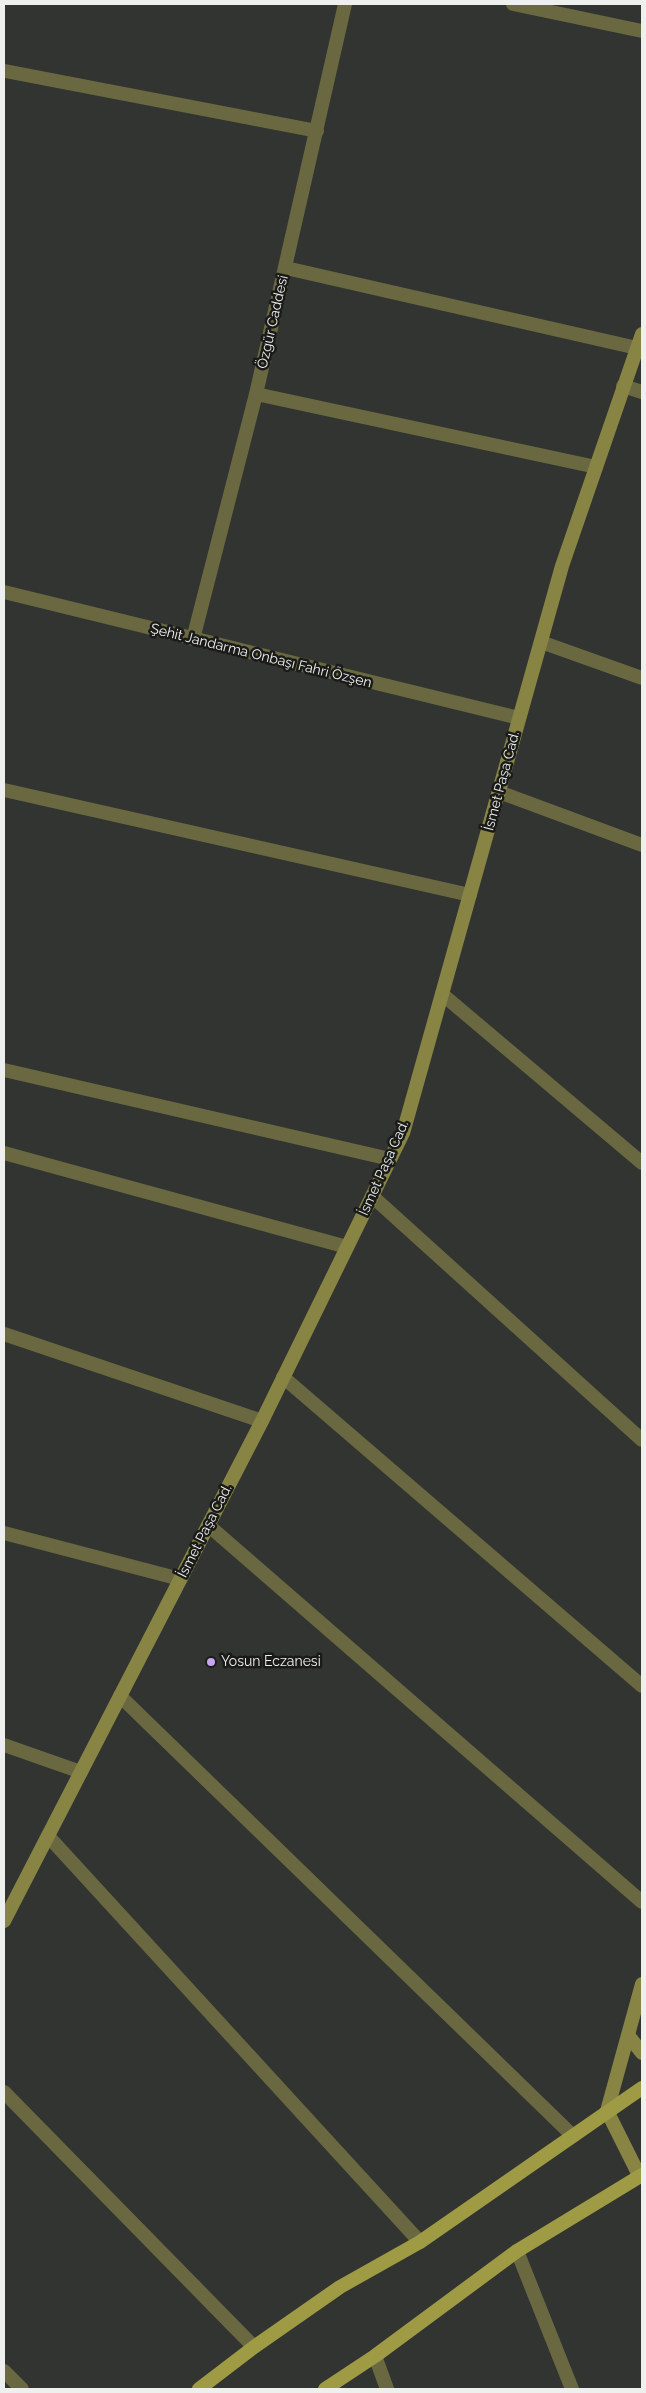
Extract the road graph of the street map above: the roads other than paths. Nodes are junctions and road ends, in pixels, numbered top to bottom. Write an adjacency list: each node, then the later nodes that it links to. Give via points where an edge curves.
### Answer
1 (345, 4): 5 (street, Özgür Caddesi)
2 (513, 4): 3 (street)
3 (642, 31)
4 (5, 71): 5 (street)
5 (317, 131): 6 (street, Özgür Caddesi)
6 (286, 268): 8 (street); 11 (street, Özgür Caddesi)
7 (642, 334): 8 (main road, İsmet Paşa Cad.)
8 (637, 348): 9 (main road, İsmet Paşa Cad.)
9 (623, 386): 10 (street); 12 (main road, İsmet Paşa Cad.)
10 (642, 392)
11 (256, 394): 12 (street); 14 (street, Özgür Caddesi)
12 (596, 467): 15 (main road, İsmet Paşa Cad.)
13 (4, 592): 14 (street, Şehit Jandarma Onbaşı Fahri Özşen)
14 (193, 639): 17 (street, Şehit Jandarma Onbaşı Fahri Özşen)
15 (540, 642): 16 (street); 17 (main road, İsmet Paşa Cad.)
16 (642, 678)
17 (519, 718): 19 (main road, İsmet Paşa Cad.)
18 (4, 790): 21 (street)
19 (499, 792): 20 (street); 21 (main road, İsmet Paşa Cad.)
20 (642, 845)
21 (470, 894): 22 (main road, İsmet Paşa Cad.)
22 (442, 994): 25 (main road, İsmet Paşa Cad., via 403,1133); 26 (street)
23 (4, 1070): 25 (street)
24 (4, 1153): 28 (street)
25 (390, 1159): 27 (main road, İsmet Paşa Cad.)
26 (642, 1163)
27 (372, 1196): 28 (main road, İsmet Paşa Cad.); 32 (street)
28 (347, 1248): 30 (main road, İsmet Paşa Cad.)
29 (4, 1334): 31 (street)
30 (283, 1377): 31 (main road, İsmet Paşa Cad.); 36 (street)
31 (262, 1421): 33 (main road, İsmet Paşa Cad.)
32 (642, 1440)
33 (208, 1525): 35 (main road, İsmet Paşa Cad.); 41 (street)
34 (4, 1533): 35 (street)
35 (180, 1579): 37 (main road, İsmet Paşa Cad.)
36 (642, 1686)
37 (120, 1696): 39 (main road, İsmet Paşa Cad.); 49 (street)
38 (4, 1745): 39 (street)
39 (81, 1772): 40 (main road, İsmet Paşa Cad.)
40 (48, 1836): 42 (main road, İsmet Paşa Cad.); 51 (street)
41 (642, 1902)
42 (4, 1920)
43 (642, 1984): 44 (main road)
44 (628, 2035): 45 (main road); 48 (main road)
45 (642, 2053)
46 (642, 2088): 48 (main road)
47 (4, 2092): 53 (street)
48 (607, 2111): 49 (main road); 50 (main road)
49 (573, 2136): 51 (main road)
50 (641, 2176): 52 (main road)
51 (420, 2242): 53 (main road, via 340,2287)
52 (517, 2251): 54 (main road); 60 (street)
53 (254, 2346): 57 (main road)
54 (375, 2356): 58 (main road); 59 (street)
55 (4, 2371): 56 (street)
56 (22, 2389)
57 (199, 2389)
58 (325, 2389)
59 (387, 2389)
60 (572, 2389)

